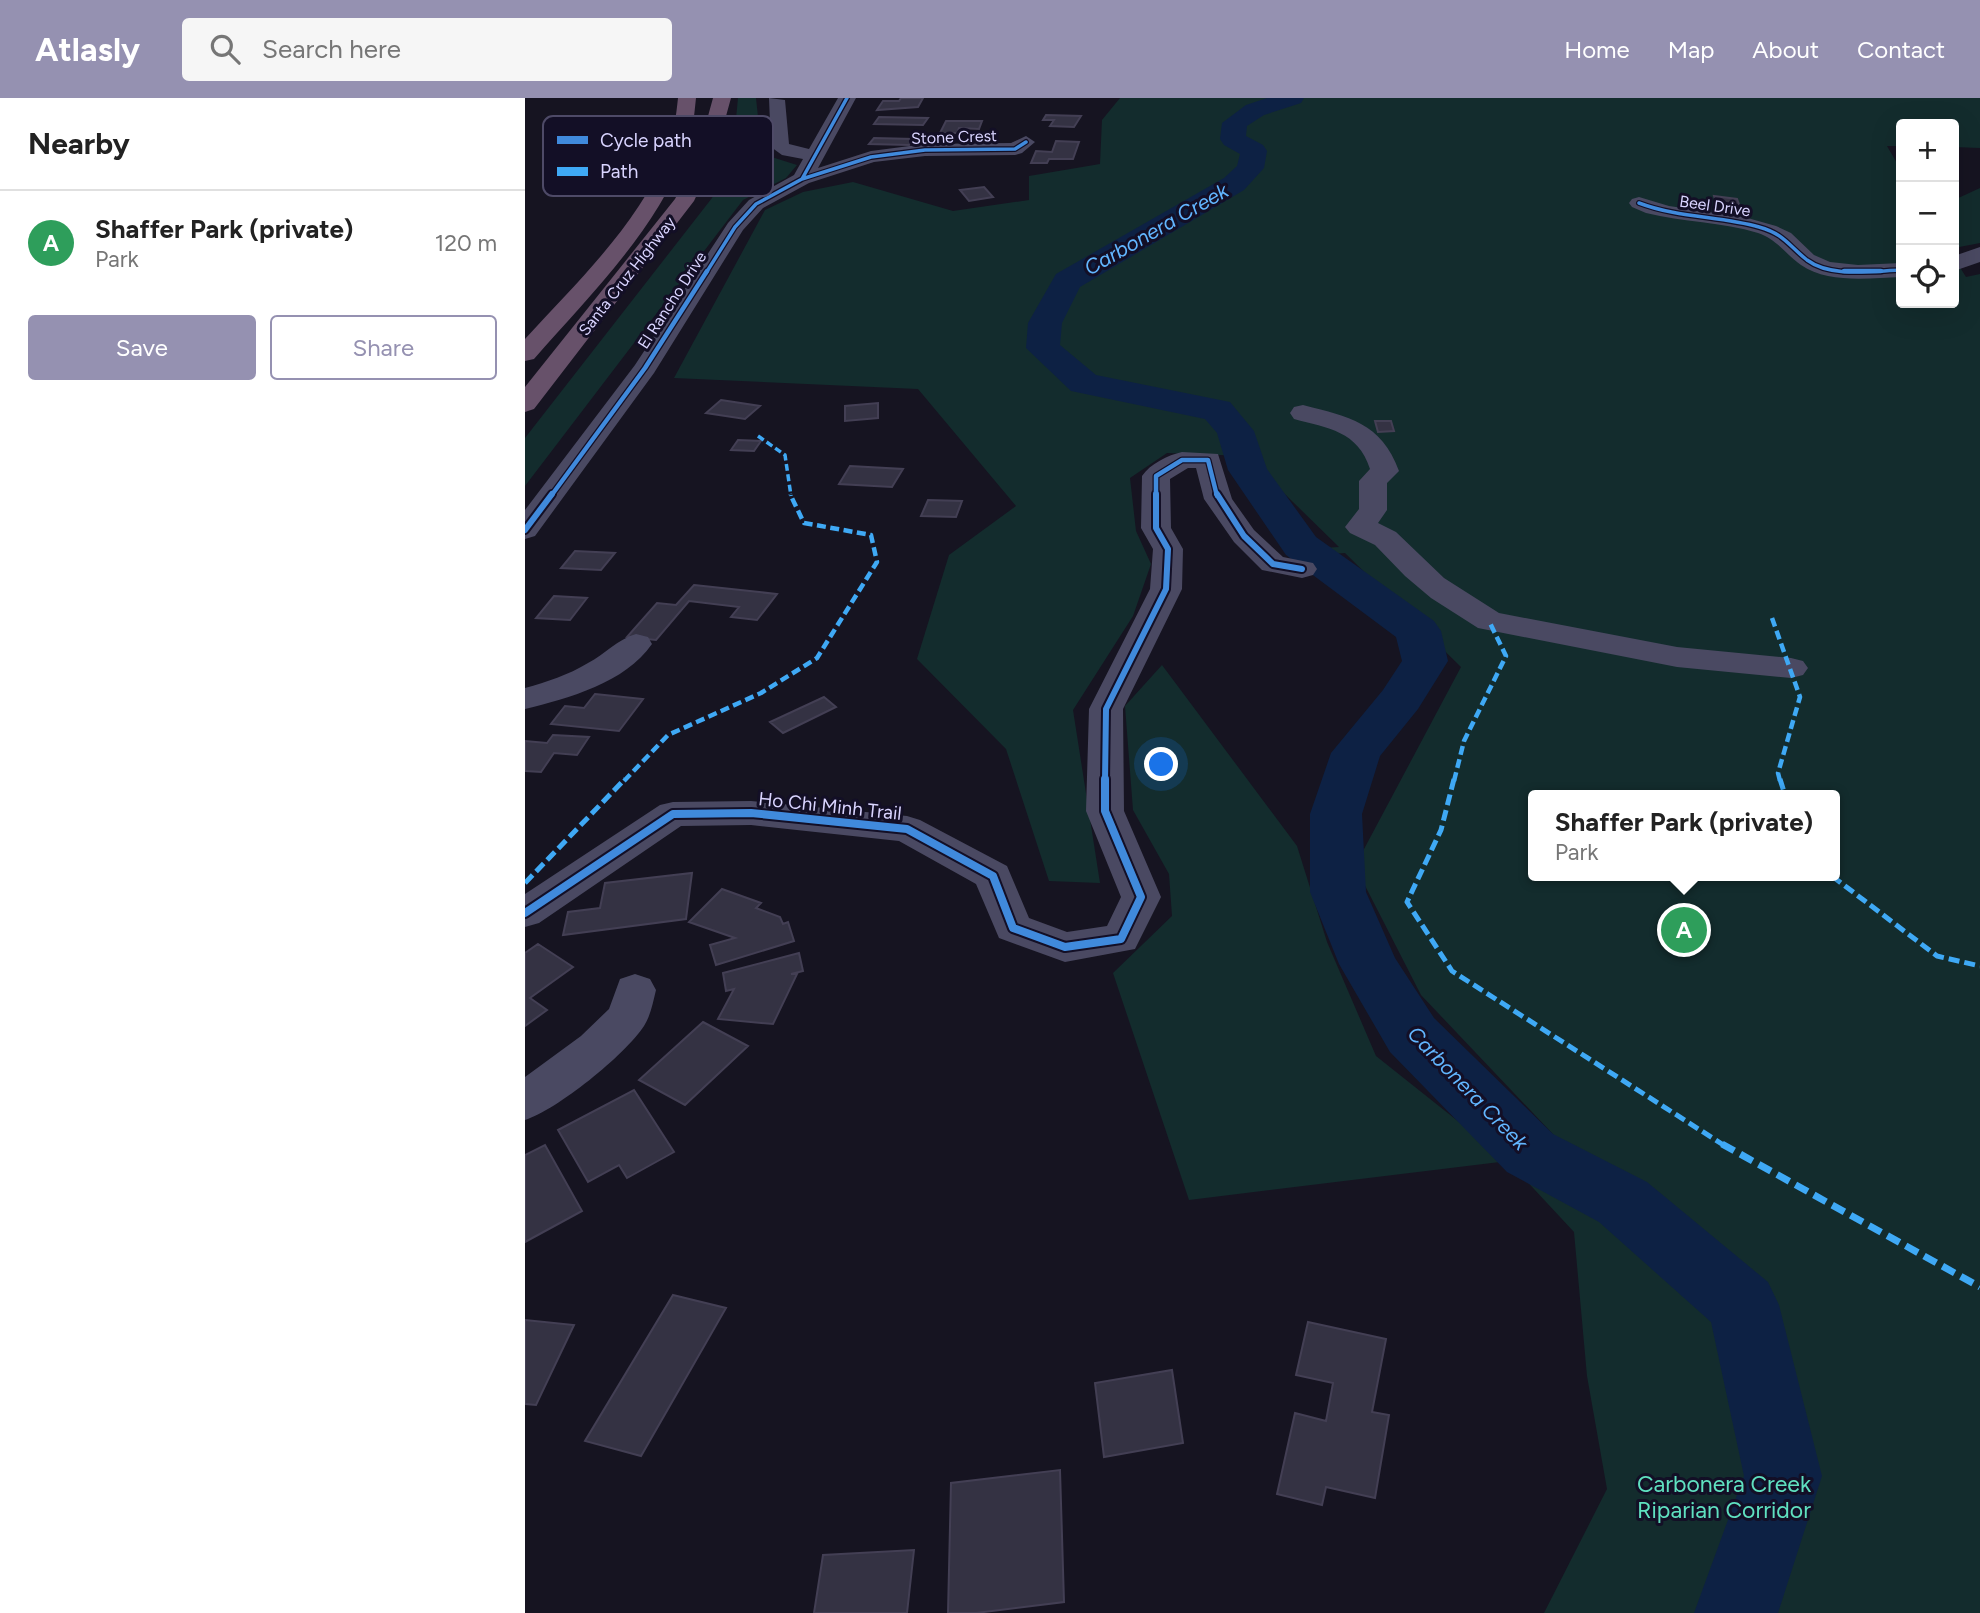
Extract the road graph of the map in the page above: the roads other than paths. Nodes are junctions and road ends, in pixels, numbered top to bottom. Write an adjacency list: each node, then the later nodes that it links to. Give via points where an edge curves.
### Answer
1 (687, 98): 5 (highway, Santa Cruz Highway)
2 (722, 98): 6 (highway, Santa Cruz Highway)
3 (847, 98): 8 (street, El Rancho Drive)
4 (776, 100): 8 (street, via 780,147)
5 (684, 116)
6 (717, 116)
7 (1026, 142): 9 (street, Stone Crest, via 1015,149 925,150 871,157)
8 (815, 156): 9 (street, El Rancho Drive)
9 (801, 179): 10 (street, El Rancho Drive)
10 (773, 195)
11 (653, 196): 18 (highway, Santa Cruz Highway, via 627,234)
12 (686, 196): 19 (highway, Santa Cruz Highway, via 677,213)
13 (770, 196): 21 (street, El Rancho Drive, via 756,204 735,228 645,368)
14 (1639, 203): 17 (street, Beel Drive, via 1658,212 1762,228 1784,237 1798,254 1817,266)
15 (1980, 254): 16 (street)
16 (1959, 262)
17 (1896, 270)
18 (525, 354)
19 (525, 404)
20 (1303, 413): 24 (street, via 1368,436 1381,453 1385,471 1373,481 1373,510 1360,527 1379,531 1415,570 1489,621 1681,657)
21 (525, 530)
22 (1301, 569): 26 (street, Ho Chi Minh Trail, via 1273,564 1244,536 1218,499 1208,460 1182,460 1156,476 1156,528 1168,549 1166,589 1106,709 1105,811 1141,897 1121,939 1065,947 1013,928 993,876 907,829 751,813 673,814)
23 (636, 644): 25 (street, via 625,656 594,673)
24 (1791, 668)
25 (525, 699)
26 (525, 913)
27 (635, 990): 28 (street, via 628,1016 597,1048)
28 (525, 1102)

